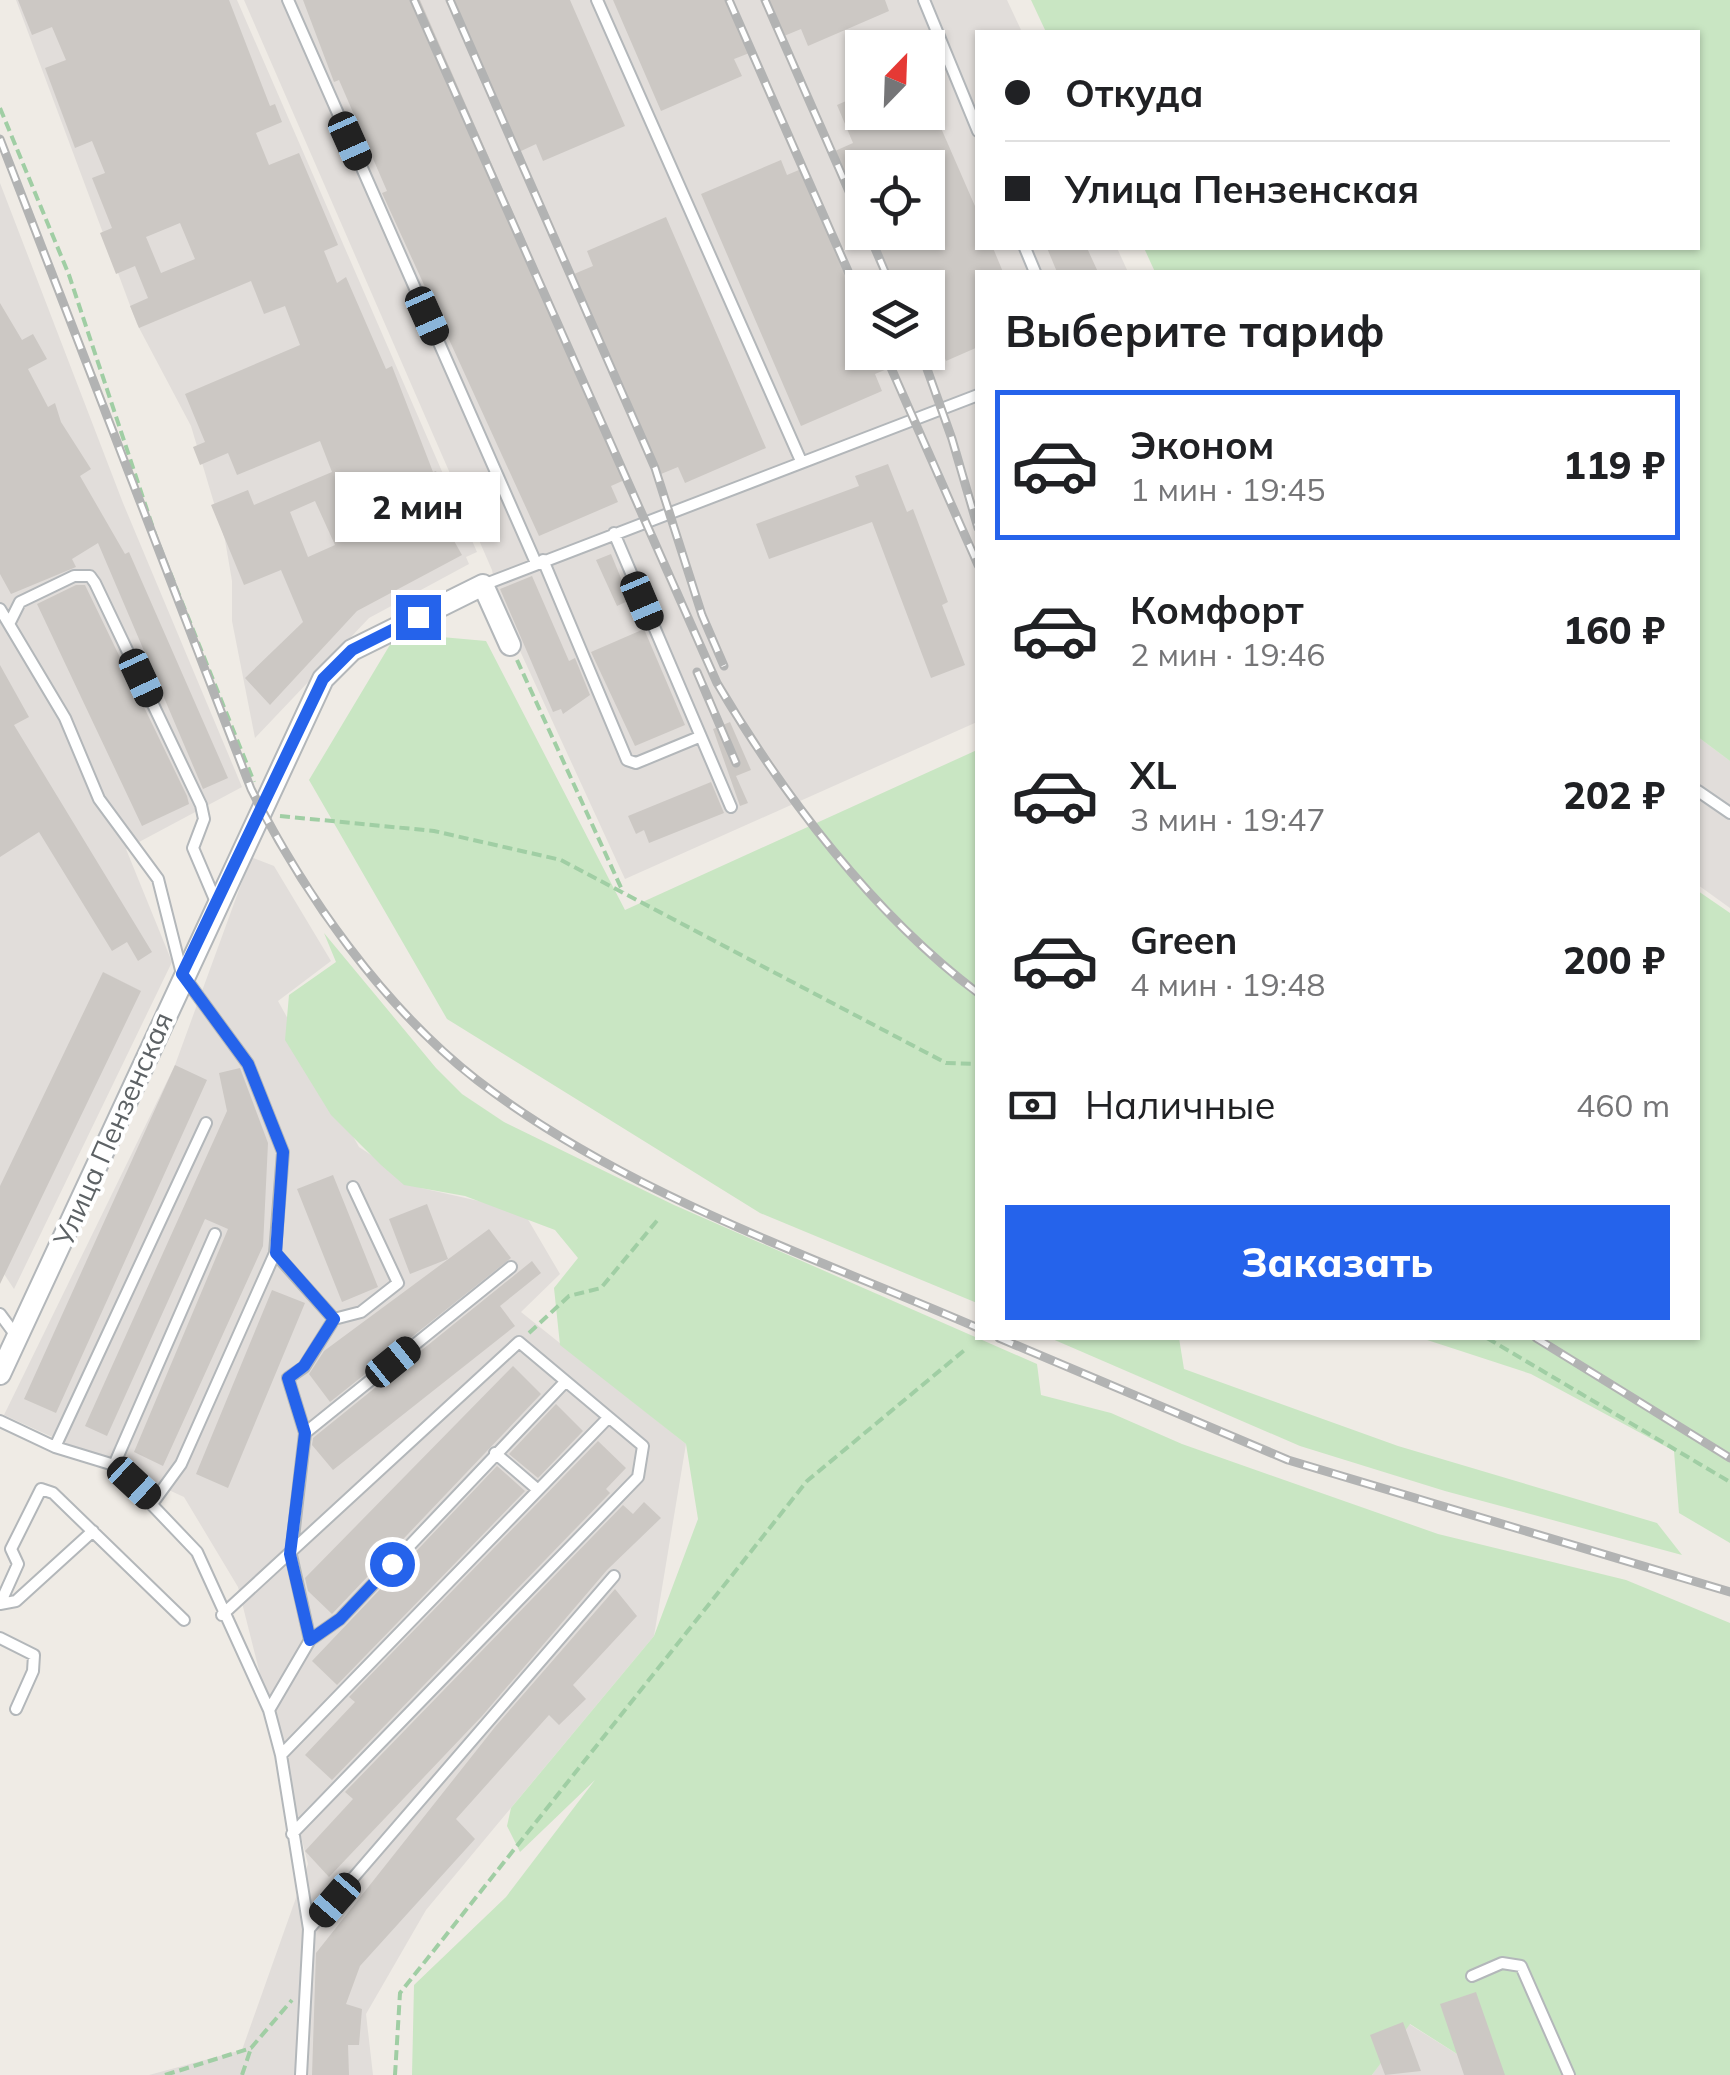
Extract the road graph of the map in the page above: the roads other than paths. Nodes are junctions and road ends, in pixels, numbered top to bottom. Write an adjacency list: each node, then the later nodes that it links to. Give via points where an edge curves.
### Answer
1 (288, 0): 8 (lane)
2 (597, 0): 6 (lane)
3 (924, 0): 4 (lane)
4 (975, 124)
5 (975, 396): 6 (lane)
6 (801, 461): 7 (lane)
7 (614, 533): 8 (lane); 13 (lane)
8 (540, 562): 9 (lane); 13 (lane, via 627,760 636,763)
9 (483, 585): 12 (street); 17 (street, Улица Пензенская, via 352,650 331,668)
10 (0, 609): 11 (lane)
11 (9, 624): 17 (lane, via 20,602 74,576 90,576 204,812 192,848); 18 (lane, via 65,718 99,799 158,879)
12 (510, 645)
13 (699, 737): 15 (lane)
14 (1700, 793): 16 (lane)
15 (731, 807)
16 (1730, 813)
17 (216, 903): 18 (street, Улица Пензенская)
18 (182, 974): 22 (lane, via 248,1064 283,1152); 26 (street, Улица Пензенская)
19 (206, 1123): 32 (lane)
20 (353, 1187): 25 (lane, via 398,1283 361,1312)
21 (214, 1234): 34 (lane)
22 (276, 1253): 25 (lane); 36 (lane, via 181,1464)
23 (511, 1267): 31 (lane)
24 (0, 1314): 26 (lane)
25 (334, 1319): 31 (lane, via 304,1366 288,1378)
26 (18, 1338): 27 (street, Улица Пензенская)
27 (0, 1374)
28 (565, 1382): 29 (lane); 33 (lane); 38 (lane, via 519,1342)
29 (608, 1418): 35 (lane); 48 (lane, via 643,1446 638,1477)
30 (0, 1420): 32 (lane)
31 (305, 1433): 38 (lane)
32 (55, 1447): 34 (lane)
33 (495, 1453): 35 (lane); 44 (lane, via 340,1619)
34 (114, 1464): 36 (lane)
35 (537, 1489): 47 (lane)
36 (154, 1502): 41 (lane, via 197,1552)
37 (92, 1531): 40 (lane, via 16,1601); 40 (lane, via 53,1494 37,1491 11,1549 18,1564); 42 (lane)
38 (290, 1554): 41 (lane); 44 (lane)
39 (614, 1576): 49 (lane)
40 (0, 1604)
41 (222, 1615): 46 (lane)
42 (184, 1620)
43 (0, 1638): 45 (lane, via 34,1655)
44 (310, 1640): 46 (lane)
45 (16, 1709)
46 (269, 1710): 47 (lane)
47 (281, 1755): 48 (lane)
48 (292, 1834): 49 (lane)
49 (310, 1930): 51 (lane)
50 (1472, 1976): 52 (lane, via 1502,1963 1520,1966)
51 (301, 2075)
52 (1569, 2075)

